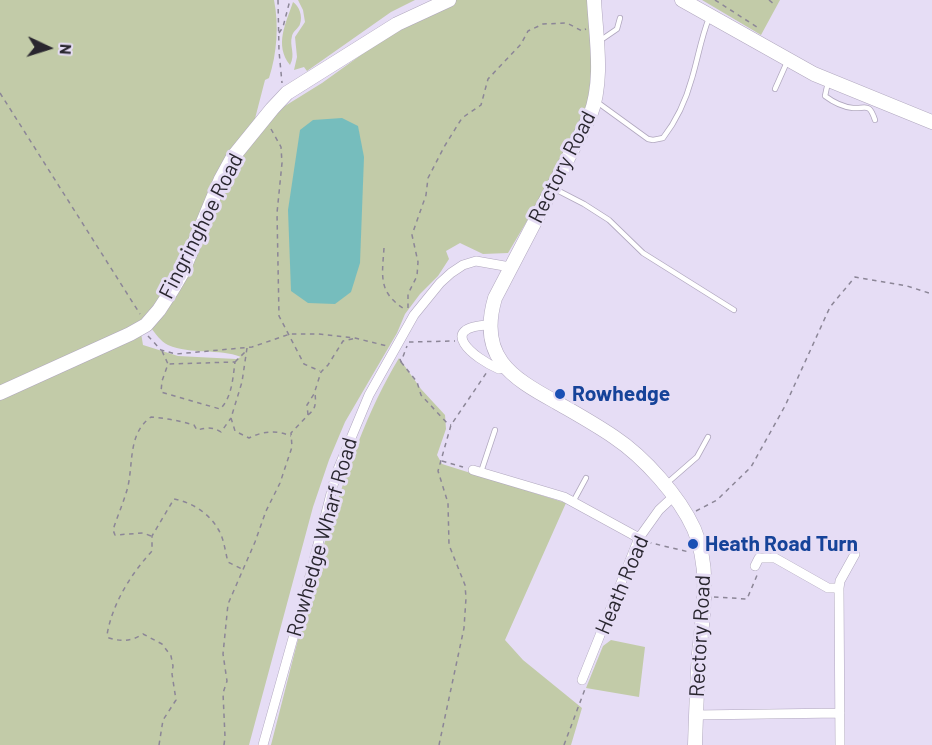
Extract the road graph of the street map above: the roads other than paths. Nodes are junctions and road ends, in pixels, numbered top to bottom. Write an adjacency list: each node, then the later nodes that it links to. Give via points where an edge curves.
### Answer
1 (449, 0): 18 (street, Fingringhoe Road, via 397,24 287,93 233,157 182,273 146,325)
2 (594, 0): 6 (street, Rectory Road)
3 (682, 0): 4 (street)
4 (710, 16): 7 (street); 10 (lane, via 682,109 663,138 648,139)
5 (620, 18): 6 (lane, via 613,34)
6 (596, 43): 10 (street, Rectory Road)
7 (788, 59): 8 (street); 9 (lane)
8 (828, 79): 11 (lane, via 825,96 853,108 867,107); 12 (street)
9 (775, 89)
10 (596, 101): 13 (street, Rectory Road)
11 (874, 120)
12 (932, 122)
13 (553, 187): 14 (street, Rectory Road); 15 (lane, via 609,220 643,254)
14 (510, 267): 16 (street, Rectory Road, via 495,297); 33 (street, Rowhedge Wharf Road, via 476,261 463,265 411,312 369,394 336,474)
15 (734, 310)
16 (489, 324): 17 (street, Rectory Road); 17 (street, Rectory Road, via 470,327 462,341 473,355)
17 (498, 367): 23 (street, Rectory Road, via 616,438)
18 (0, 393)
19 (495, 430): 21 (lane)
20 (708, 437): 23 (lane, via 689,466)
21 (477, 471): 25 (street)
22 (586, 478): 25 (lane)
23 (664, 485): 24 (street, Rectory Road)
24 (674, 496): 26 (street, Heath Road); 32 (street, Rectory Road, via 695,531 702,555 704,596)
25 (573, 502): 26 (street)
26 (639, 539): 30 (street, Heath Road)
27 (855, 554): 29 (street)
28 (756, 558): 29 (street, via 775,558 828,588)
29 (839, 588): 31 (street)
30 (582, 680)
31 (840, 713): 32 (street); 35 (street)
32 (696, 715): 34 (street, Rectory Road)
33 (264, 745)
34 (695, 745)
35 (840, 745)

